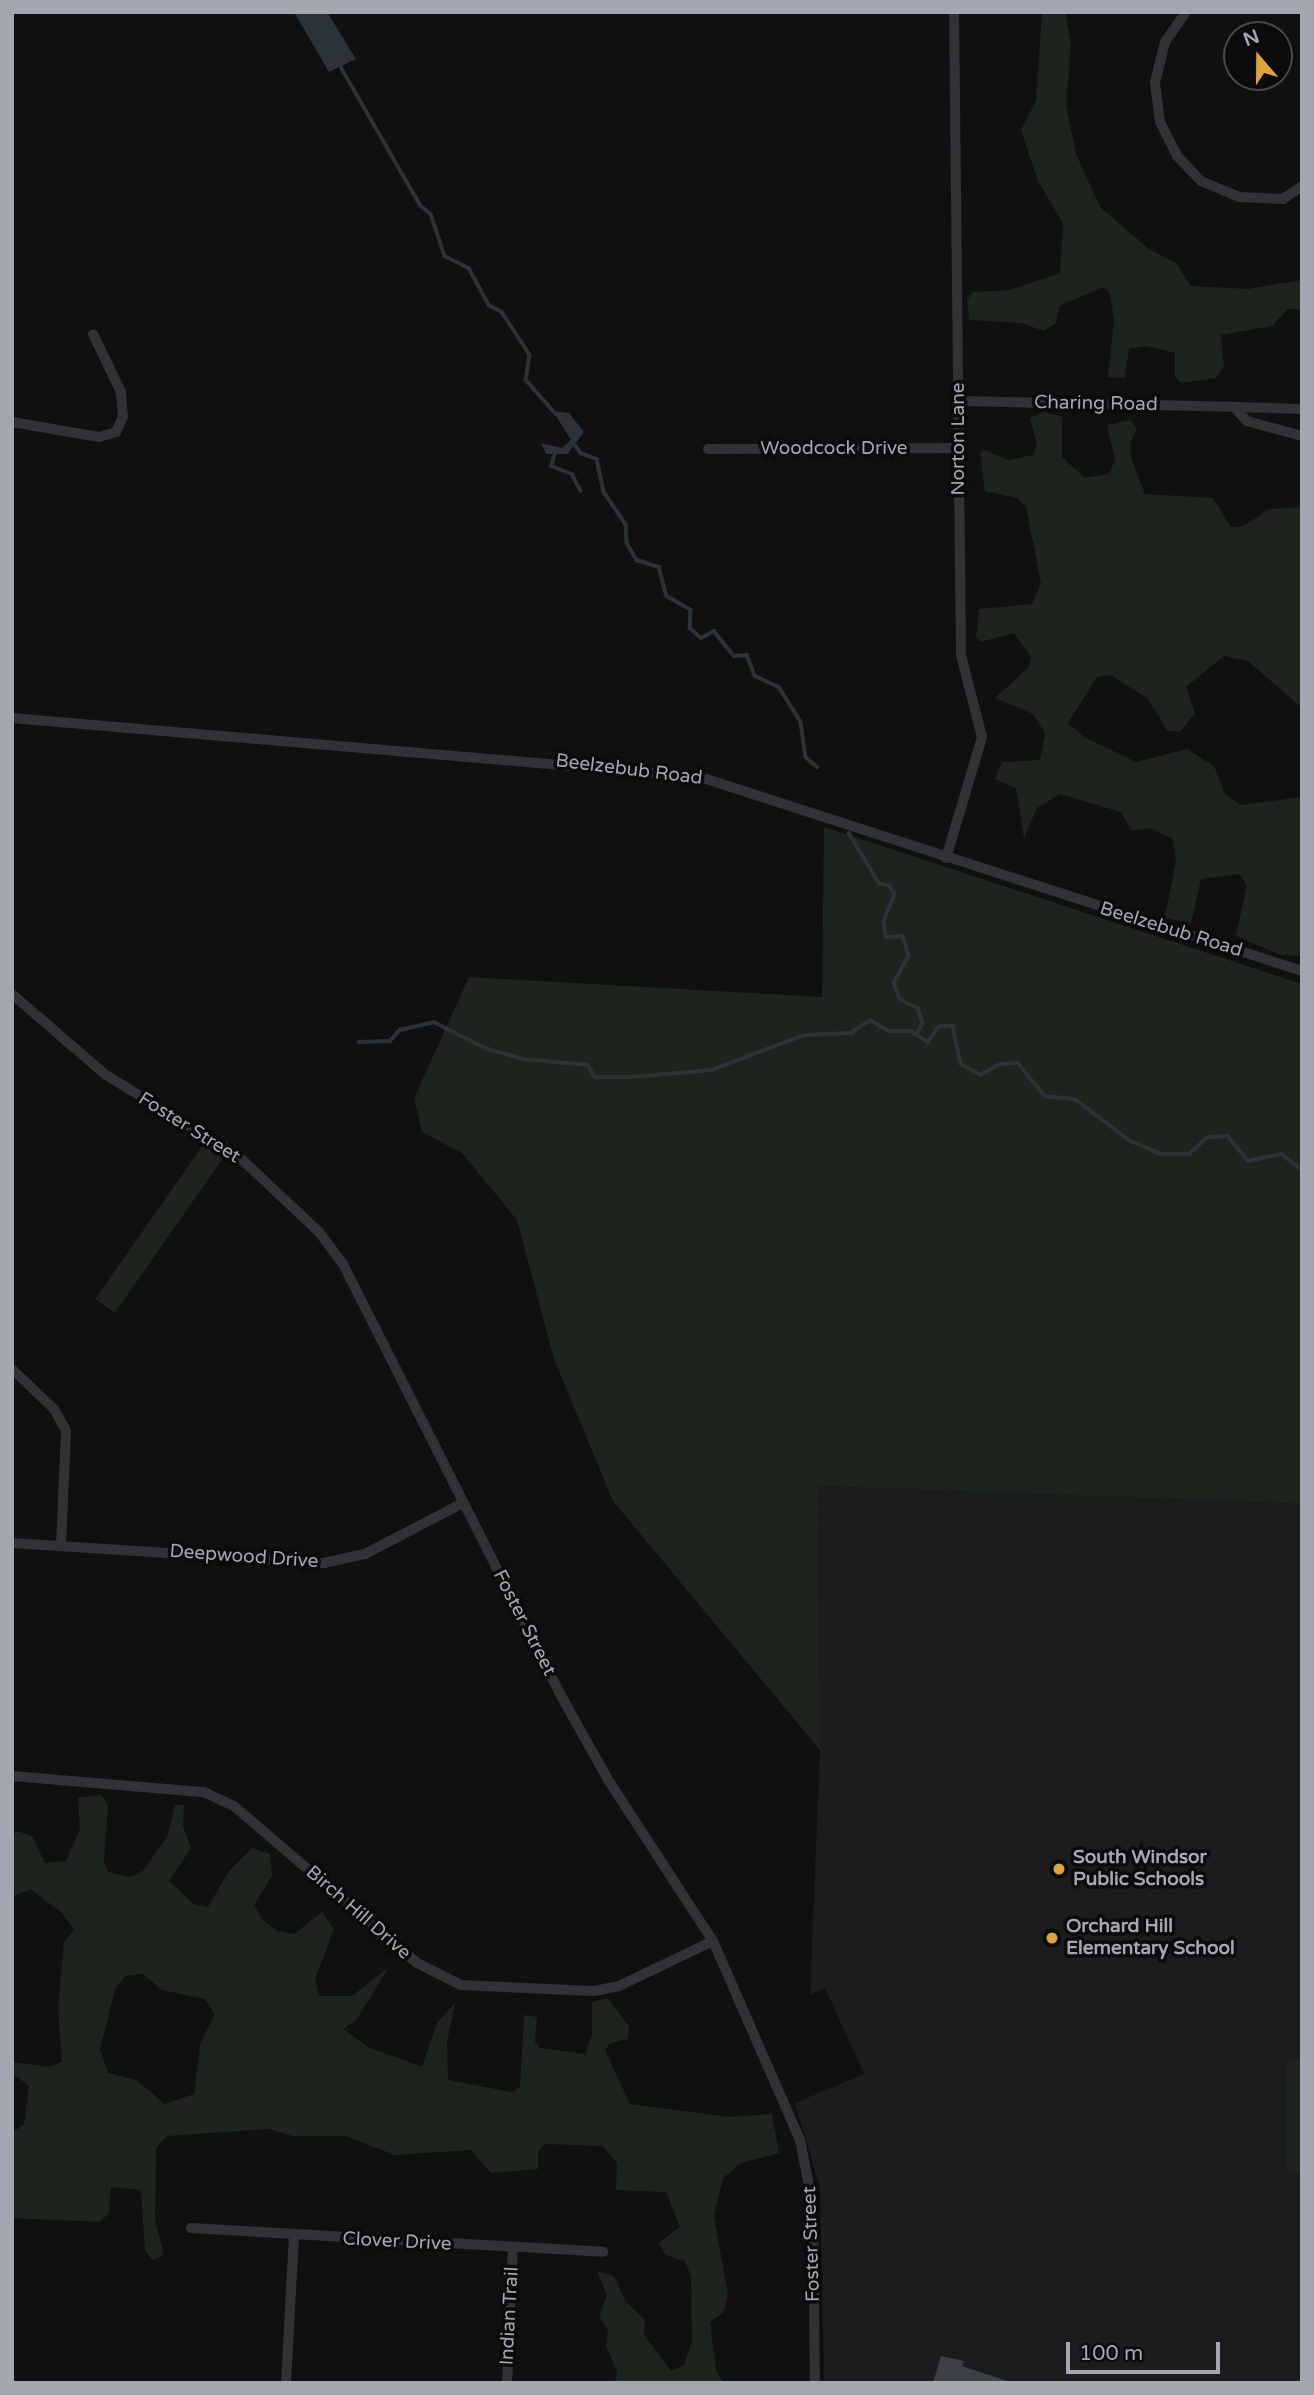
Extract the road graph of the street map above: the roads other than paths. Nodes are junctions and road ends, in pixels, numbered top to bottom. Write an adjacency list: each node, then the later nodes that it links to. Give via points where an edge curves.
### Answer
1 (954, 12): 5 (street, Norton Lane)
2 (1185, 12): 3 (street, via 1165,42 1155,82 1160,121 1177,156 1201,181 1239,197 1283,199)
3 (1302, 186)
4 (93, 334): 8 (street, via 121,392 123,417 116,432 99,437)
5 (959, 401): 6 (street, Charing Road); 10 (street, Norton Lane)
6 (1234, 407): 7 (street, Charing Road); 9 (street, via 1247,421)
7 (1302, 409)
8 (12, 422)
9 (1302, 436)
10 (959, 448): 11 (street, Woodcock Drive); 13 (street, Norton Lane, via 961,655 982,737)
11 (708, 449)
12 (12, 718): 13 (street, Beelzebub Road, via 643,768 750,790)
13 (946, 858): 14 (street, Beelzebub Road)
14 (1302, 971)
15 (12, 994): 17 (street, Foster Street, via 106,1075 237,1154 319,1232 360,1295)
16 (12, 1369): 19 (street, via 54,1409 66,1431)
17 (463, 1503): 19 (street, Deepwood Drive, via 365,1554 324,1563); 21 (street, Foster Street, via 607,1778)
18 (12, 1543): 19 (street, Deepwood Drive)
19 (61, 1546)
20 (12, 1776): 21 (street, Birch Hill Drive, via 204,1792 234,1806 416,1963 461,1985 594,1992 619,1986)
21 (713, 1941): 28 (street, Foster Street, via 800,2140 810,2177)
22 (191, 2228): 23 (street, Clover Drive)
23 (294, 2236): 24 (street, Clover Drive); 26 (street)
24 (513, 2248): 25 (street, Clover Drive); 27 (street, Indian Trail)
25 (603, 2252)
26 (286, 2383)
27 (507, 2383)
28 (815, 2383)

